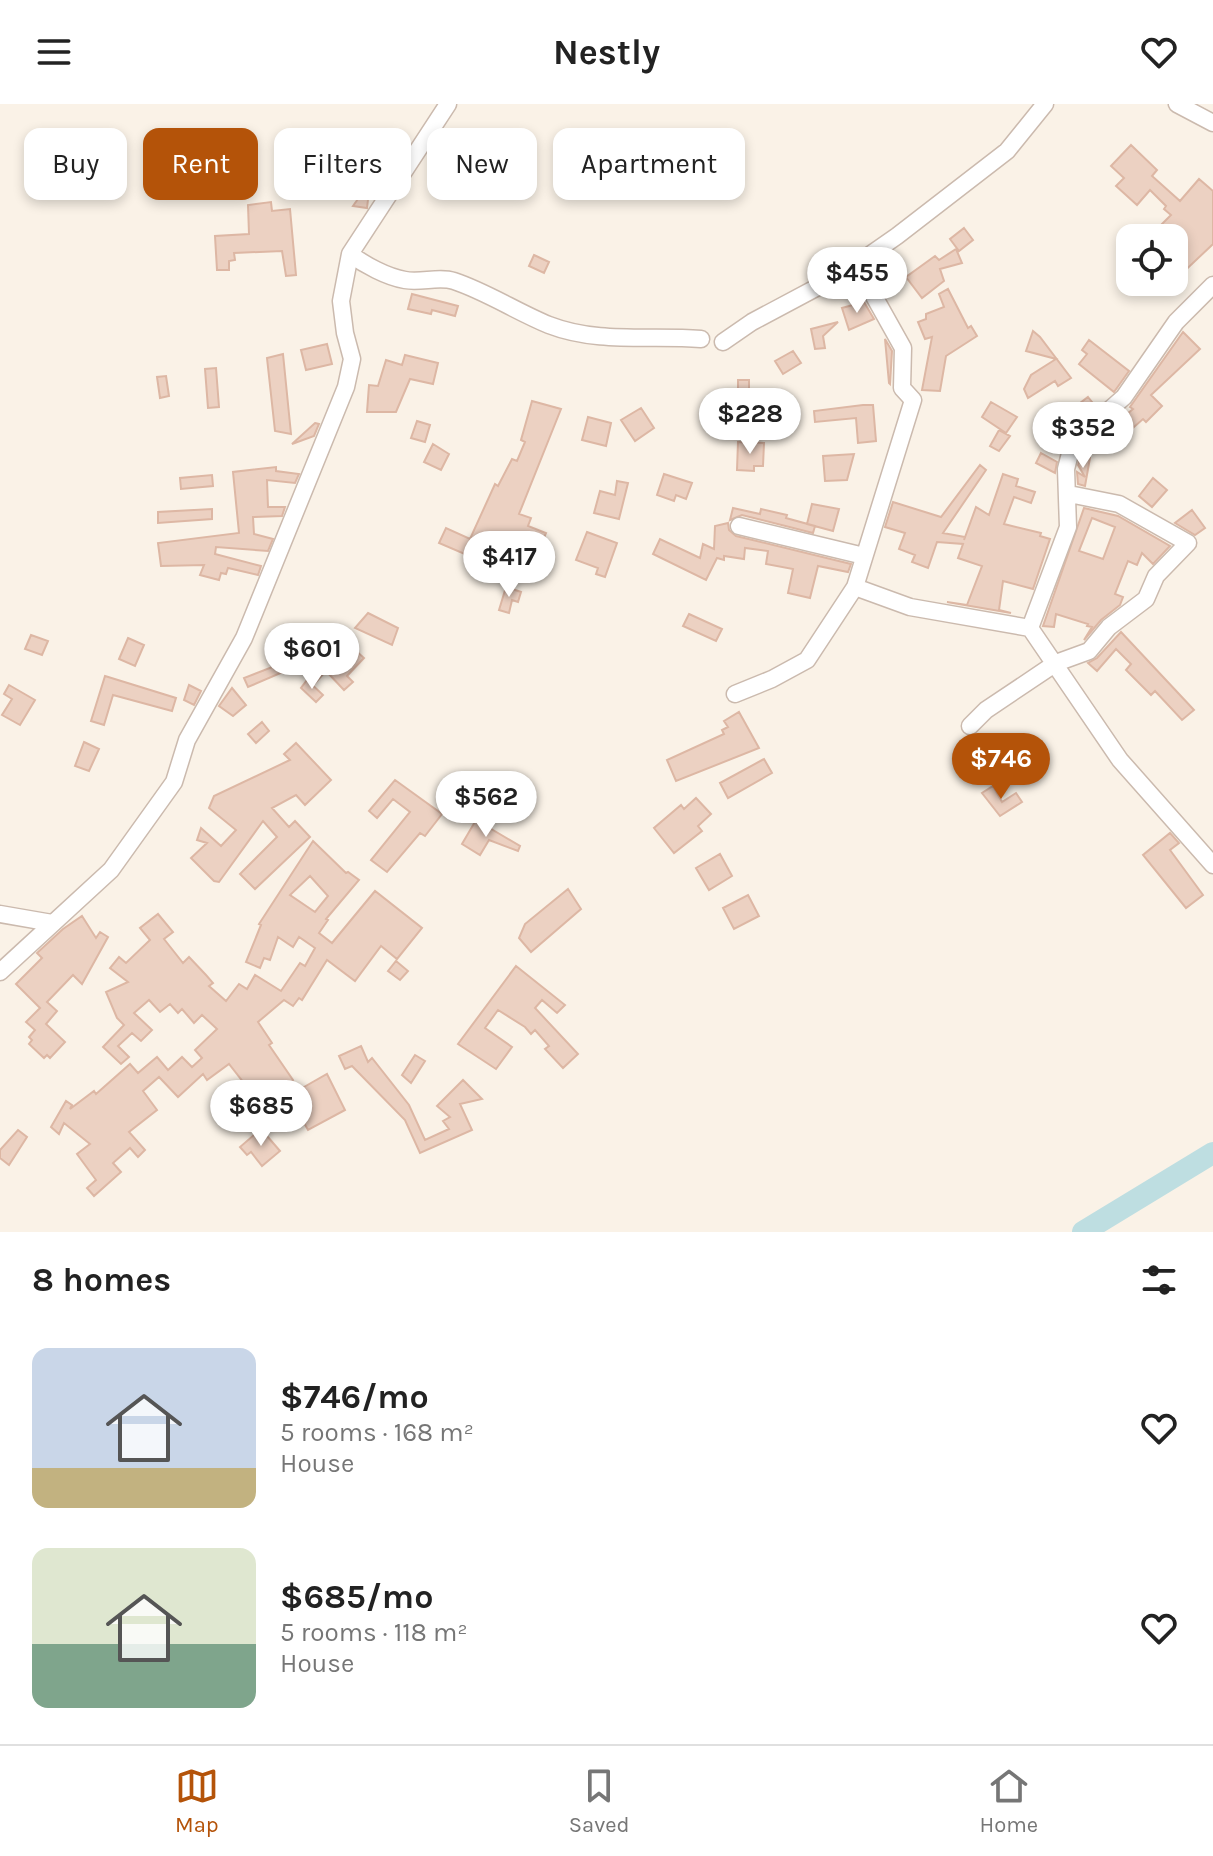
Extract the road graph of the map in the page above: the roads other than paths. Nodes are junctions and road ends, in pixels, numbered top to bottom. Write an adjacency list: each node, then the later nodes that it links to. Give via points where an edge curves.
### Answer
1 (448, 104): 5 (street)
2 (1045, 104): 6 (street, via 1007,151)
3 (1177, 104): 4 (street)
4 (1213, 123)
5 (350, 254): 8 (street, via 405,280 451,280 550,325 585,334); 20 (street, via 341,301 352,359 346,387 244,638 187,740 174,782 111,870)
6 (856, 264): 9 (street); 12 (street, via 903,348 902,388 913,400)
7 (1213, 285): 10 (street, via 1176,322 1124,397 1073,442 1066,469)
8 (701, 339)
9 (723, 342)
10 (1069, 494): 14 (street, via 1068,527); 15 (street, via 1119,504 1188,543 1156,576 1146,599 1109,627 1089,651)
11 (739, 526): 12 (street)
12 (864, 556): 13 (street)
13 (855, 587): 14 (street, via 910,607); 16 (street, via 807,660)
14 (1030, 628): 15 (street)
15 (1056, 663): 17 (street); 18 (street, via 1120,760)
16 (735, 694)
17 (970, 726)
18 (1213, 865)
19 (0, 914): 20 (street)
20 (52, 923): 21 (street)
21 (0, 972)

